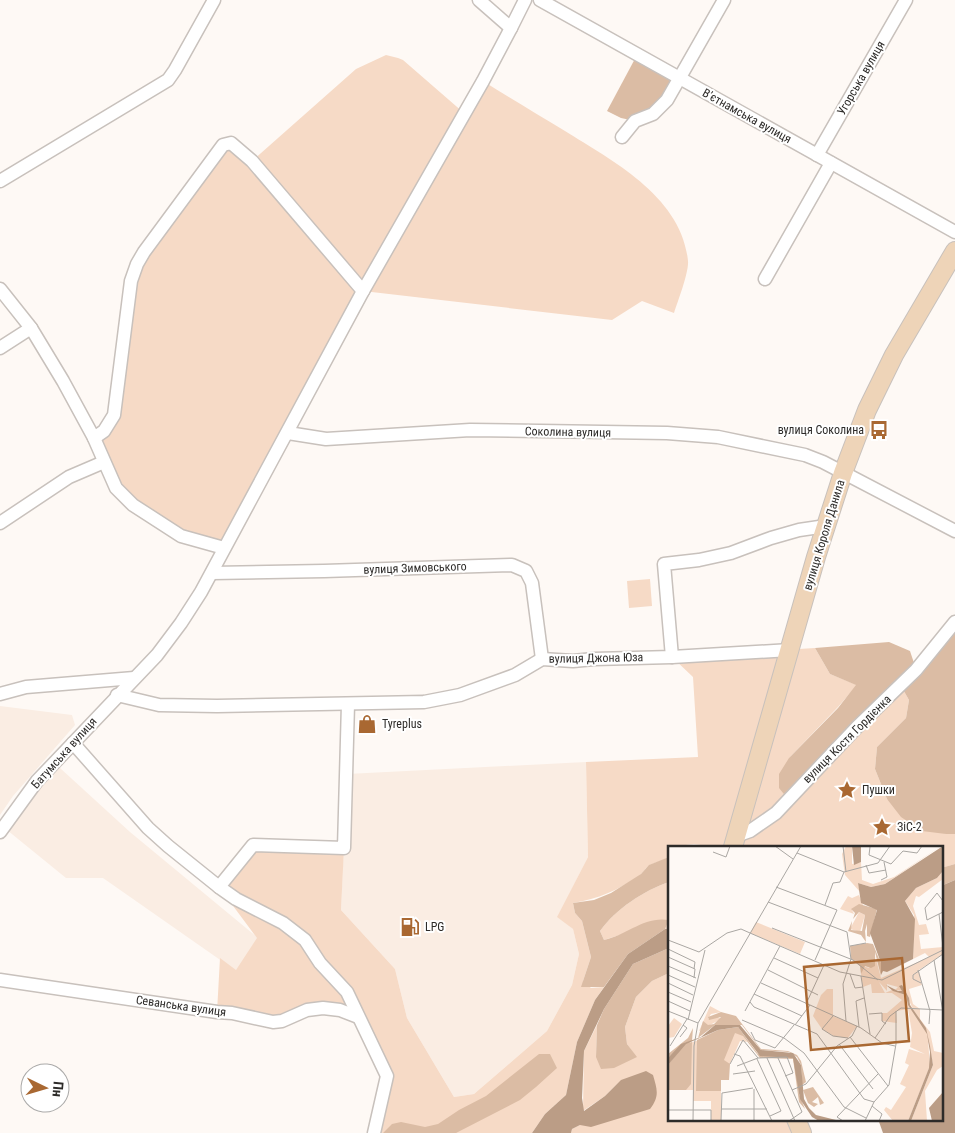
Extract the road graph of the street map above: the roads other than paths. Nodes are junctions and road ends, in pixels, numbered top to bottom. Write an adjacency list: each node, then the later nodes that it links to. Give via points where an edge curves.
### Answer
1 (214, 0): 12 (street, via 168,80)
2 (479, 0): 7 (street)
3 (525, 0): 7 (street, Батумська вулиця)
4 (540, 0): 8 (street, Вʼєтнамська вулиця)
5 (724, 0): 8 (street)
6 (906, 0): 10 (street, Угорська вулиця)
7 (511, 28): 17 (street, Батумська вулиця)
8 (679, 79): 9 (street, via 667,100 653,114 635,121); 10 (street, Вʼєтнамська вулиця)
9 (622, 137)
10 (817, 155): 11 (street, Вʼєтнамська вулиця)
11 (831, 163): 13 (street, Вʼєтнамська вулиця); 15 (street)
12 (0, 181)
13 (955, 232)
14 (955, 250): 23 (main road, вулиця Короля Данила, via 894,354 867,410)
15 (765, 279)
16 (0, 289): 18 (street)
17 (363, 290): 20 (street, Батумська вулиця); 21 (street, via 252,161 231,143 223,145 137,264 131,281 114,416 104,431)
18 (31, 328): 19 (street); 21 (street)
19 (0, 348)
20 (288, 433): 23 (street, Соколина вулиця, via 326,439 470,430 667,433 718,437 805,455); 27 (street, Батумська вулиця)
21 (94, 438): 22 (street)
22 (104, 462): 24 (street, via 69,477); 27 (street, via 116,488 133,505 181,536)
23 (843, 473): 25 (main road, вулиця Короля Данила); 26 (street, Соколина вулиця)
24 (0, 523)
25 (826, 526): 30 (main road, вулиця Короля Данила); 31 (street, via 771,538 732,553 664,564)
26 (955, 531)
27 (224, 548): 28 (street, Батумська вулиця)
28 (212, 573): 32 (street, вулиця Зимовського, via 512,565 526,571 532,583); 33 (street, Батумська вулиця, via 181,623 157,655)
29 (955, 622): 39 (street, вулиця Костя Гордієнка, via 916,670 776,813)
30 (790, 650): 31 (street, вулиця Джона Юза); 39 (main road, вулиця Короля Данила)
31 (672, 657): 32 (street, вулиця Джона Юза)
32 (542, 659): 36 (street, вулиця Джона Юза, via 515,675 460,695 424,702)
33 (134, 678): 34 (street, via 26,687); 35 (street, Батумська вулиця)
34 (0, 694)
35 (118, 695): 36 (street, вулиця Джона Юза, via 159,705); 37 (street, Батумська вулиця)
36 (348, 704): 40 (street, via 344,848 253,845)
37 (73, 743): 38 (street, Батумська вулиця, via 37,781); 40 (street, via 148,828)
38 (0, 832)
39 (734, 841)
40 (219, 888): 42 (street, via 283,922 305,940 320,963 351,998)
41 (0, 980): 42 (street, Севанська вулиця, via 232,1013 274,1022 323,1008 340,1010)
42 (358, 1018): 44 (street, via 387,1076)
43 (796, 1120): 45 (main road)
44 (374, 1133)
45 (802, 1133)

